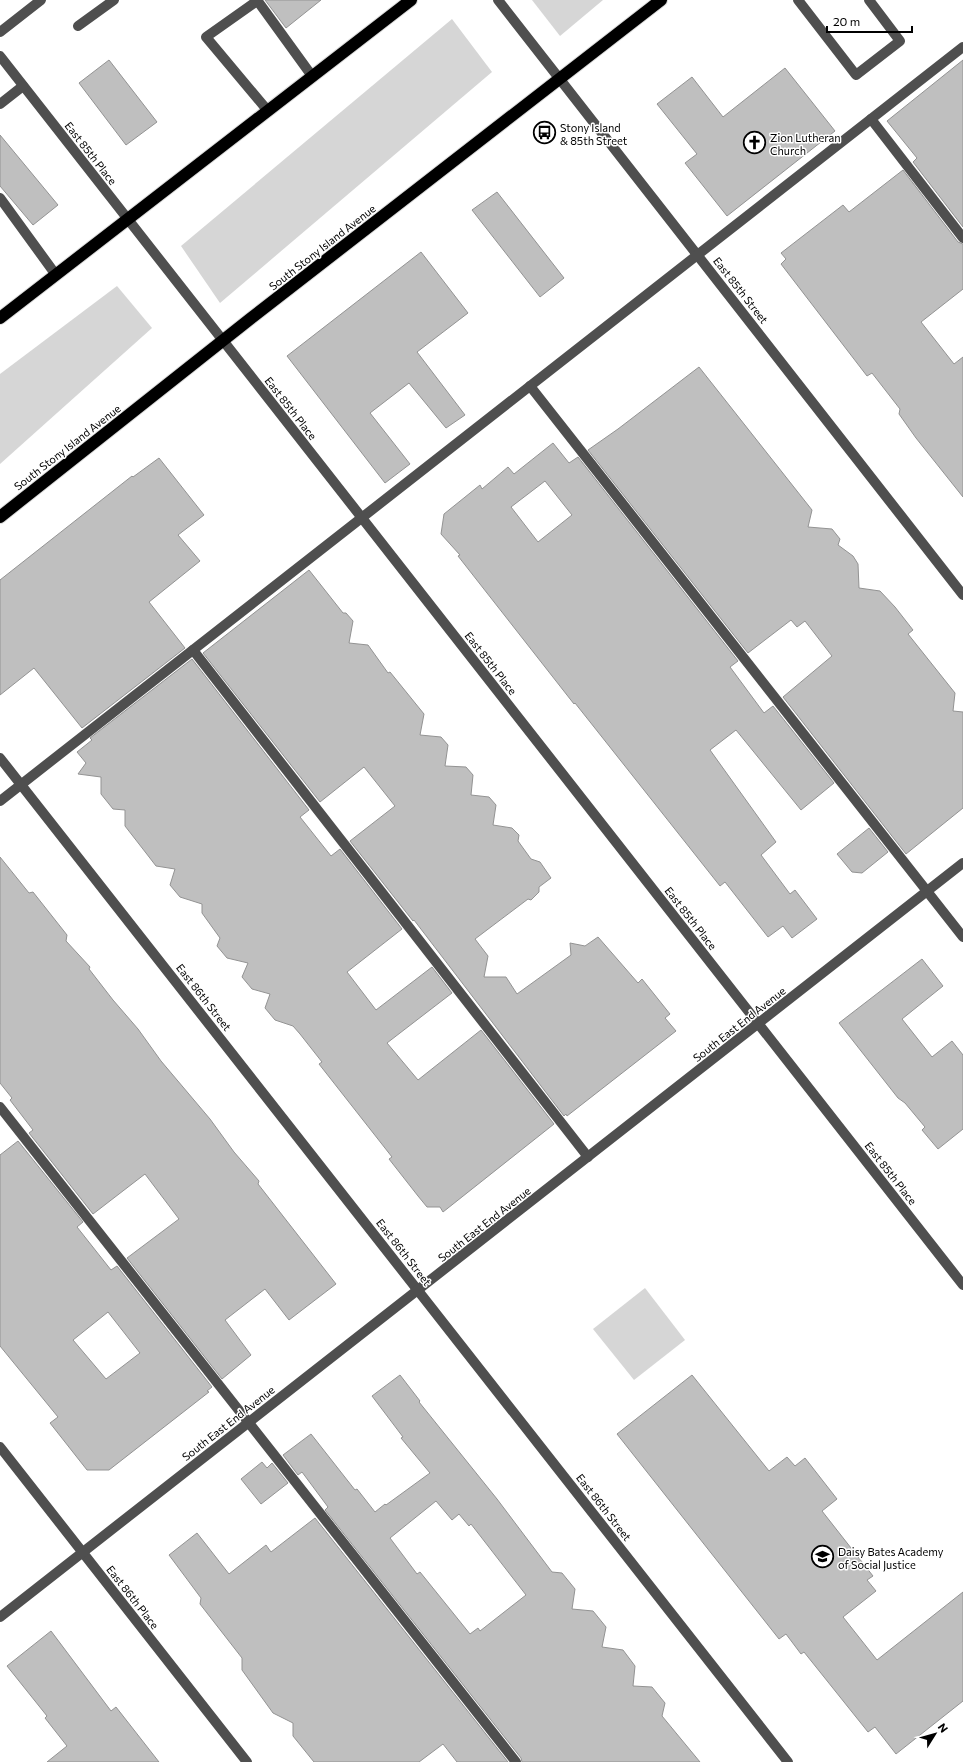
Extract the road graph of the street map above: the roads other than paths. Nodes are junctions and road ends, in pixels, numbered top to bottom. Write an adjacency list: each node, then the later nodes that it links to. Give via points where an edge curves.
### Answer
1 (40, 0): 10 (street)
2 (114, 0): 9 (street)
3 (257, 0): 13 (street); 17 (street, via 206,38)
4 (410, 0): 13 (highway)
5 (498, 0): 14 (street, East 85th Street)
6 (661, 0): 14 (highway, South Stony Island Avenue)
7 (869, 0): 8 (street, via 900,41 856,75)
8 (801, 1)
9 (78, 26)
10 (0, 32)
11 (963, 47): 18 (street)
12 (0, 56): 15 (street, East 85th Place)
13 (312, 76): 17 (highway)
14 (560, 79): 22 (street, East 85th Street); 25 (highway, South Stony Island Avenue)
15 (23, 86): 16 (street); 20 (street, East 85th Place)
16 (0, 104)
17 (268, 111): 20 (highway)
18 (871, 119): 21 (street); 22 (street)
19 (0, 198): 23 (street)
20 (128, 219): 23 (highway); 25 (street, East 85th Place)
21 (963, 238)
22 (698, 254): 26 (street); 29 (street, East 85th Street)
23 (56, 275): 24 (highway)
24 (0, 318)
25 (223, 341): 27 (highway, South Stony Island Avenue); 28 (street, East 85th Place)
26 (530, 386): 28 (street); 35 (street)
27 (0, 517)
28 (362, 517): 30 (street); 37 (street, East 85th Place)
29 (963, 595)
30 (193, 650): 32 (street); 39 (street)
31 (0, 758): 32 (street, East 86th Street)
32 (21, 785): 33 (street); 41 (street, East 86th Street)
33 (0, 801)
34 (963, 863): 35 (street, South East End Avenue)
35 (927, 891): 36 (street); 37 (street, South East End Avenue)
36 (963, 937)
37 (758, 1024): 39 (street, South East End Avenue); 40 (street, East 85th Place)
38 (0, 1107): 42 (street)
39 (588, 1157): 41 (street, South East End Avenue)
40 (963, 1285)
41 (419, 1290): 42 (street, South East End Avenue); 48 (street, East 86th Street)
42 (248, 1423): 44 (street, South East End Avenue); 47 (street)
43 (0, 1447): 44 (street, East 86th Place)
44 (83, 1552): 45 (street, South East End Avenue); 46 (street, East 86th Place)
45 (0, 1617)
46 (247, 1762)
47 (516, 1762)
48 (788, 1762)

